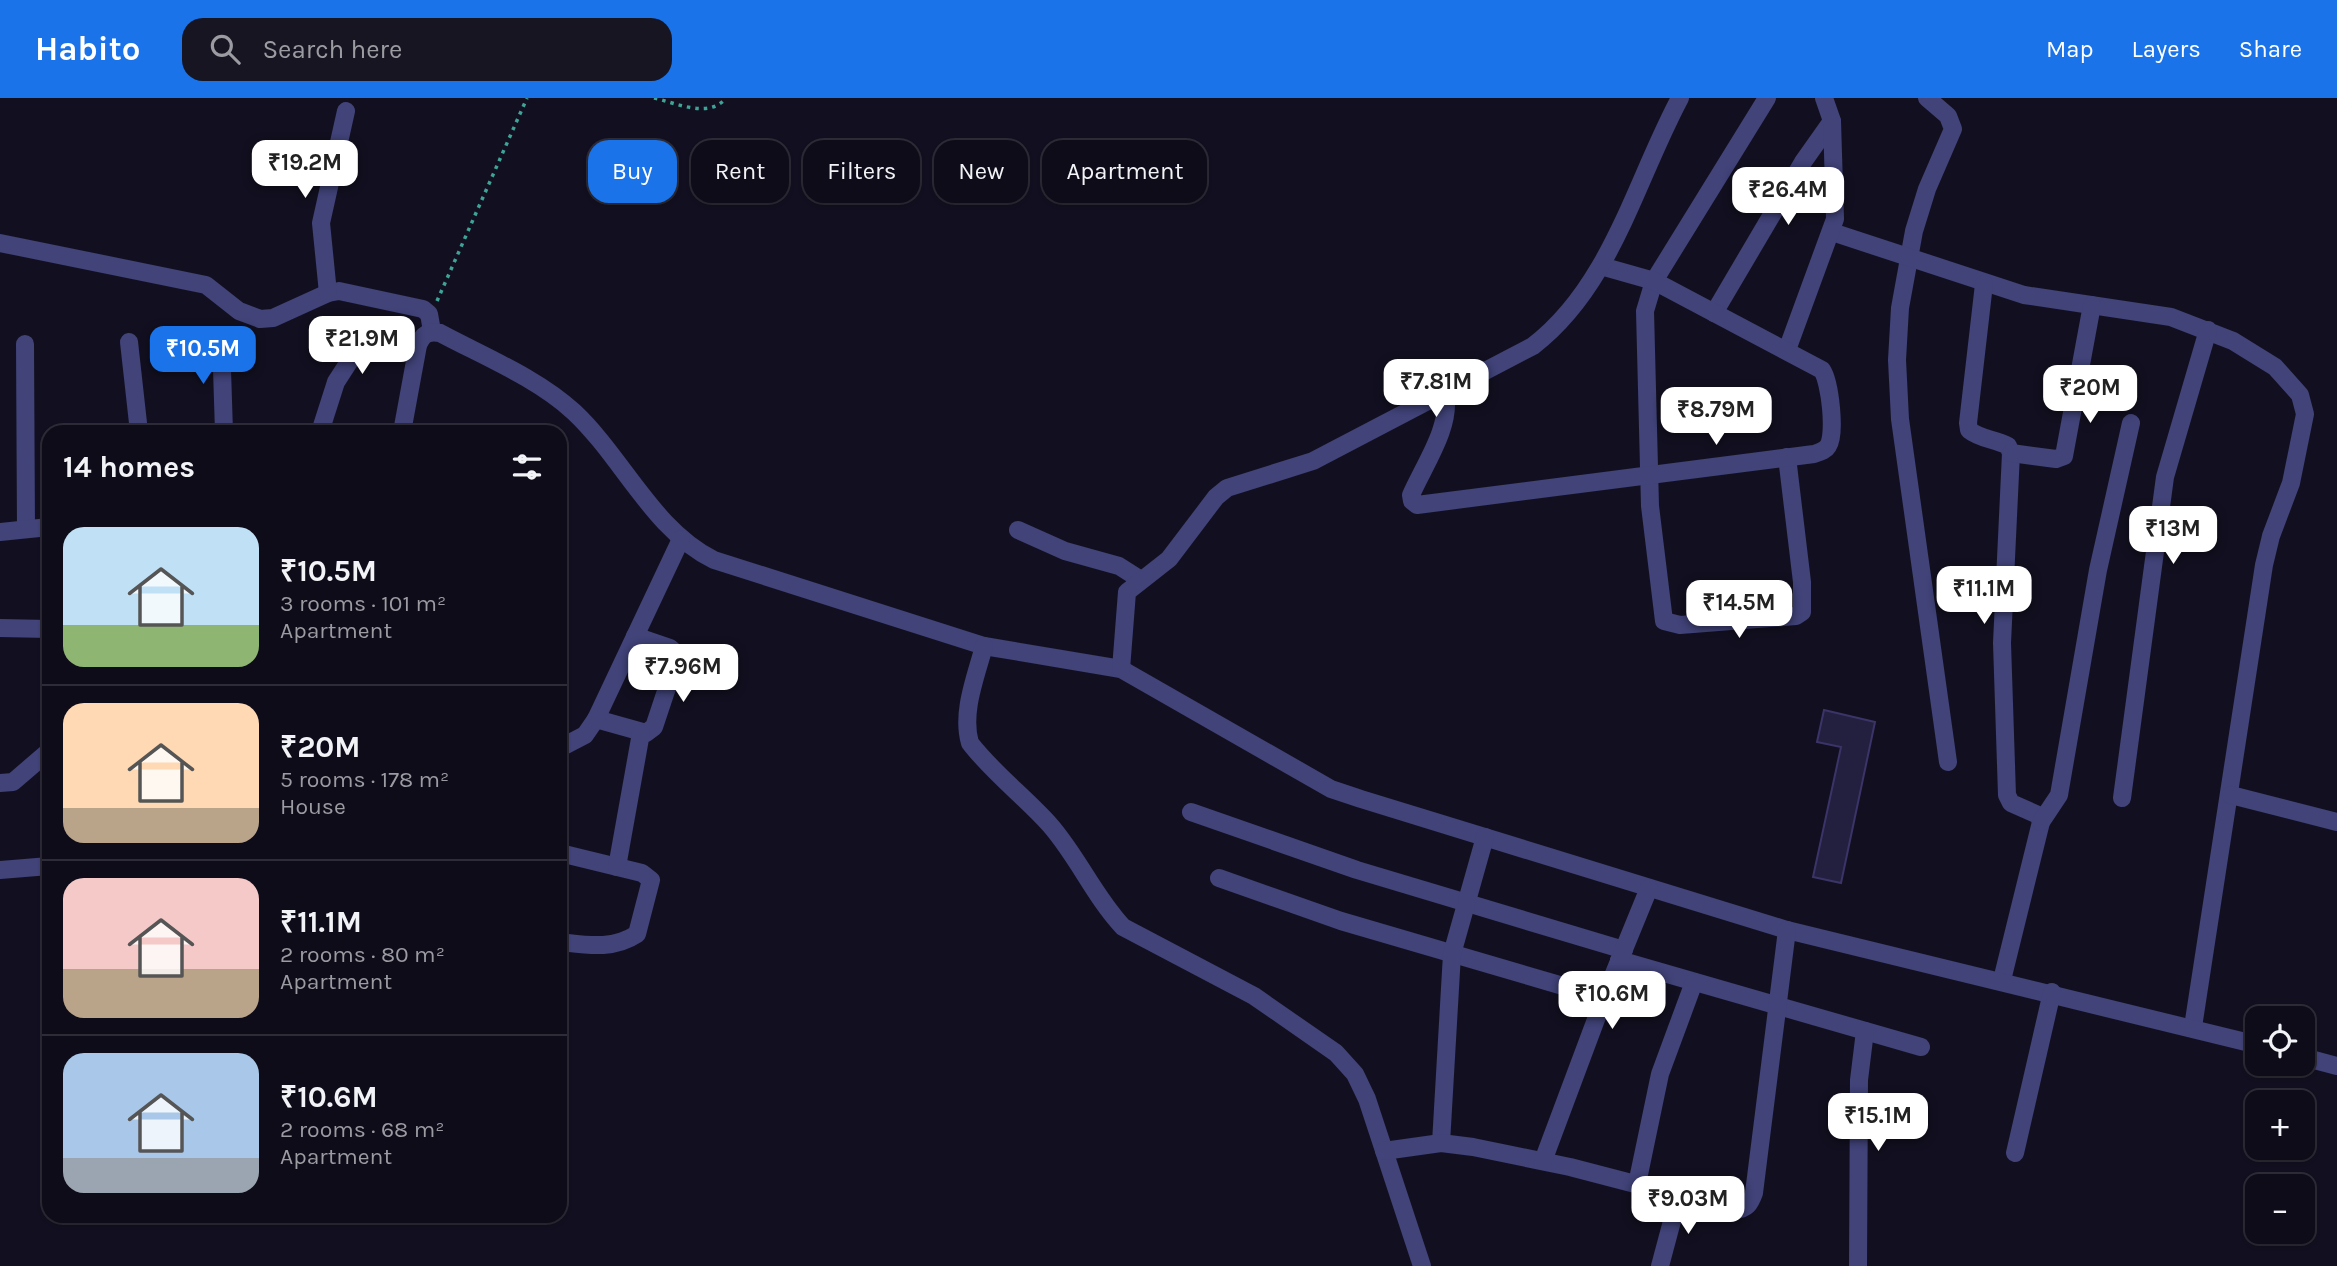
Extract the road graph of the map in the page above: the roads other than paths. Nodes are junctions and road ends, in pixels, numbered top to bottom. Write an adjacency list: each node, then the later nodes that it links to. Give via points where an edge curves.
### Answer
1 (1680, 98): 10 (street)
2 (1767, 98): 11 (street)
3 (1824, 98): 6 (street)
4 (1927, 98): 9 (street, via 1948,116 1954,129 1927,189)
5 (346, 111): 13 (street, via 321,223)
6 (1832, 121): 7 (street); 15 (street)
7 (1832, 232): 9 (street); 22 (street)
8 (0, 243): 13 (street, via 206,285 239,311 260,319 273,318)
9 (1908, 258): 12 (street); 47 (street, via 1897,360 1900,419)
10 (1601, 265): 11 (street); 23 (street, via 1559,326 1533,346)
11 (1654, 281): 15 (street); 31 (street, via 1643,325)
12 (1984, 284): 14 (street); 29 (street, via 1969,430 2008,446)
13 (328, 293): 16 (street, via 358,293 415,305)
14 (2092, 305): 17 (street, via 2171,317); 29 (street, via 2064,456)
15 (1714, 313): 22 (street)
16 (430, 323): 21 (street); 36 (street, via 440,333 547,391 575,413)
17 (2208, 330): 49 (street, via 2275,367 2300,395 2305,414 2291,483 2264,565); 50 (street, via 2165,477)
18 (221, 338): 26 (street)
19 (129, 342): 25 (street)
20 (25, 344): 33 (street)
21 (418, 345): 27 (street, via 373,333 362,339 336,382); 28 (street)
22 (1787, 350): 30 (street, via 1827,377 1832,437 1824,451)
23 (1445, 393): 31 (street, via 1444,421 1411,495 1417,505); 37 (street, via 1313,461 1227,488 1169,559)
24 (2131, 423): 52 (street, via 2111,503 2059,795)
25 (138, 425)
26 (224, 425)
27 (322, 425)
28 (403, 425)
29 (2011, 453): 52 (street, via 2002,643 2007,795 2011,803 2038,815)
30 (1787, 457): 31 (street); 31 (street, via 1804,606 1796,616 1679,625 1664,621)
31 (1650, 476)
32 (42, 528): 33 (street)
33 (26, 529): 35 (street)
34 (1018, 530): 37 (street, via 1065,551 1119,566)
35 (0, 532)
36 (681, 539): 40 (street); 41 (street, via 714,560)
37 (1141, 580): 42 (street, via 1125,600)
38 (0, 628): 39 (street)
39 (42, 629)
40 (635, 636): 43 (street); 44 (street, via 678,655 654,727)
41 (985, 646): 42 (street); 78 (street, via 966,729 980,756 1051,826 1123,927 1254,996 1336,1053 1355,1074)
42 (1121, 669): 54 (street, via 1331,789)
43 (596, 719): 44 (street); 45 (street, via 585,735)
44 (641, 733): 57 (street)
45 (567, 744)
46 (42, 757): 48 (street, via 13,782)
47 (1948, 762)
48 (0, 783)
49 (2231, 795): 53 (street); 71 (street)
50 (2122, 798)
51 (1191, 812): 61 (street)
52 (2041, 822): 66 (street)
53 (2337, 822)
54 (1485, 837): 60 (street); 61 (street)
55 (567, 855): 57 (street)
56 (42, 867): 58 (street)
57 (617, 867): 63 (street, via 651,880 637,934 606,945)
58 (0, 870)
59 (1220, 878): 64 (street)
60 (1650, 888): 62 (street); 65 (street)
61 (1469, 903): 64 (street); 65 (street)
62 (1787, 930): 66 (street); 70 (street)
63 (567, 942)
64 (1452, 954): 69 (street); 77 (street)
65 (1621, 955): 67 (street); 69 (street)
66 (2002, 980): 68 (street)
67 (1695, 982): 70 (street); 81 (street, via 1660,1074)
68 (2052, 992): 71 (street); 79 (street)
69 (1604, 998): 80 (street)
70 (1777, 1007): 72 (street); 82 (street, via 1750,1204 1735,1210)
71 (2193, 1027): 73 (street)
72 (1864, 1031): 74 (street); 85 (street, via 1859,1080)
73 (2245, 1041)
74 (1921, 1047)
75 (2315, 1060): 76 (street)
76 (2337, 1066)
77 (1441, 1143): 78 (street); 80 (street)
78 (1384, 1151): 83 (street)
79 (2015, 1153)
80 (1543, 1161): 81 (street)
81 (1637, 1184): 82 (street)
82 (1679, 1195): 84 (street)
83 (1422, 1266)
84 (1660, 1266)
85 (1858, 1266)

